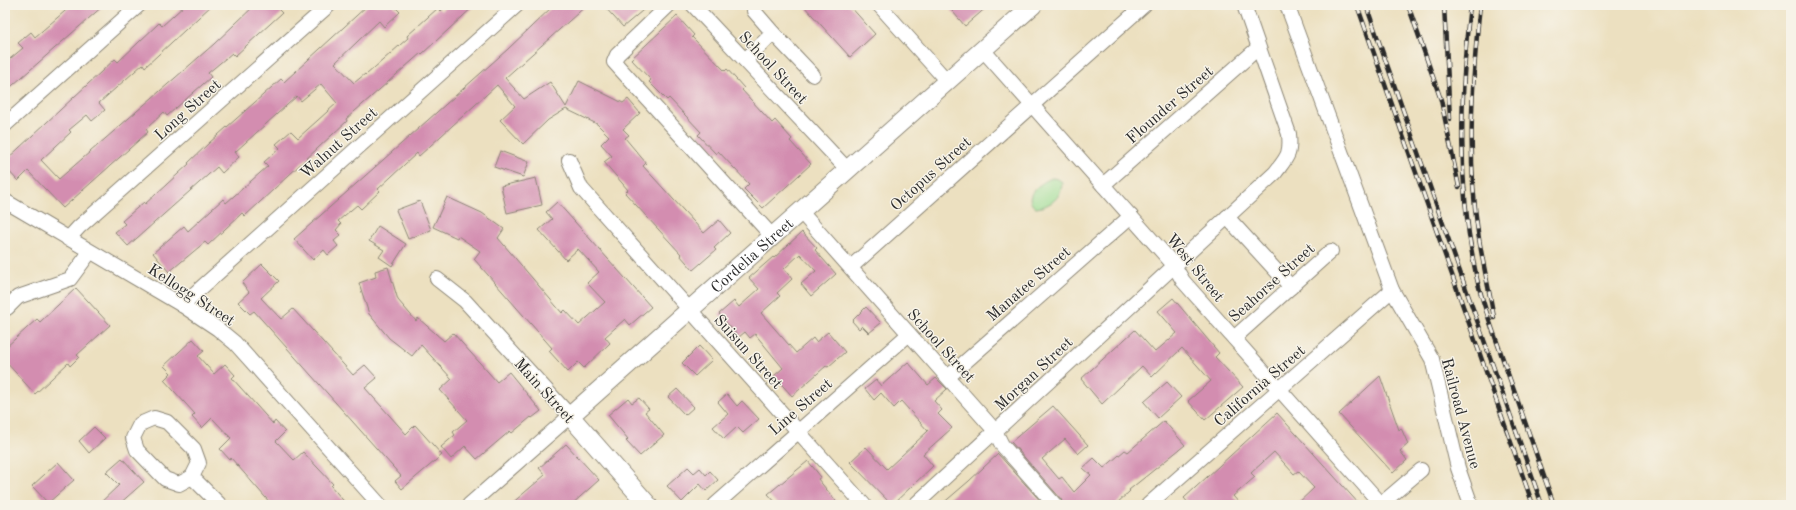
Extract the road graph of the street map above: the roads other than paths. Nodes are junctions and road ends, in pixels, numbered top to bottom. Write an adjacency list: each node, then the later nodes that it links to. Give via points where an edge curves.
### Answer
1 (139, 5): 19 (street)
2 (329, 5): 28 (street, Long Street)
3 (518, 5): 36 (street, Walnut Street)
4 (669, 5): 27 (street, via 617,55 614,62)
5 (693, 5): 15 (street, School Street)
6 (879, 5): 17 (street)
7 (1033, 5): 14 (main road, Cordelia Street)
8 (1144, 5): 18 (street, Octopus Street)
9 (1244, 5): 13 (street, Morgan Street)
10 (1287, 5): 35 (street, Railroad Avenue)
11 (754, 11): 12 (street)
12 (774, 33): 15 (street); 16 (street)
13 (1258, 48): 22 (street, Flounder Street); 26 (street, Morgan Street, via 1289,134 1290,150 1275,173)
14 (983, 50): 17 (main road, Cordelia Street); 18 (street, West Street)
15 (745, 60): 21 (street, School Street)
16 (813, 75)
17 (947, 81): 21 (main road, Cordelia Street)
18 (1032, 105): 22 (street, West Street); 32 (street, Octopus Street)
19 (5, 125)
20 (569, 160): 38 (street, Suisun Street, via 581,188)
21 (847, 169): 24 (main road, Cordelia Street)
22 (1103, 185): 25 (street, West Street)
23 (5, 201): 28 (street, Kellogg Street)
24 (800, 211): 27 (main road, Cordelia Street); 32 (street, School Street)
25 (1130, 216): 31 (street, West Street); 41 (street, Manatee Street)
26 (1227, 217): 31 (street, Morgan Street); 34 (street)
27 (772, 236): 38 (main road, Cordelia Street)
28 (68, 239): 30 (street, Kellogg Street)
29 (1331, 250): 34 (street, Seahorse Street)
30 (90, 252): 36 (street, Kellogg Street); 37 (street, via 70,279 18,297)
31 (1174, 265): 40 (street, West Street, via 1183,281); 45 (street, Morgan Street)
32 (851, 267): 39 (street, School Street)
33 (437, 279): 43 (street, Main Street, via 465,301)
34 (1291, 287): 40 (street, Seahorse Street)
35 (1392, 290): 42 (street, California Street); 58 (street, Railroad Avenue, via 1432,359 1458,468)
36 (182, 305): 49 (street, Kellogg Street, via 235,343)
37 (7, 308)
38 (690, 309): 43 (main road, Cordelia Street); 44 (street, Suisun Street)
39 (909, 334): 41 (street, School Street); 44 (street, Line Street)
40 (1234, 338): 42 (street, West Street)
41 (948, 377): 45 (street, School Street)
42 (1279, 388): 56 (street, California Street); 57 (street, West Street)
43 (570, 416): 50 (street, Cordelia Street); 51 (main road, Main Street)
44 (798, 431): 52 (street, Line Street); 53 (street, Suisun Street)
45 (995, 431): 54 (street, Morgan Street); 55 (street, School Street, via 1002,445)
46 (1421, 470): 57 (street)
47 (192, 477): 47 (street, via 199,463 194,450 167,422 154,418 140,424 133,438 137,450 165,479 179,484); 48 (street)
48 (220, 505)
49 (380, 505)
50 (469, 505)
51 (648, 505)
52 (715, 505)
53 (864, 505)
54 (915, 505)
55 (1055, 505)
56 (1148, 505)
57 (1381, 505)
58 (1471, 505)

